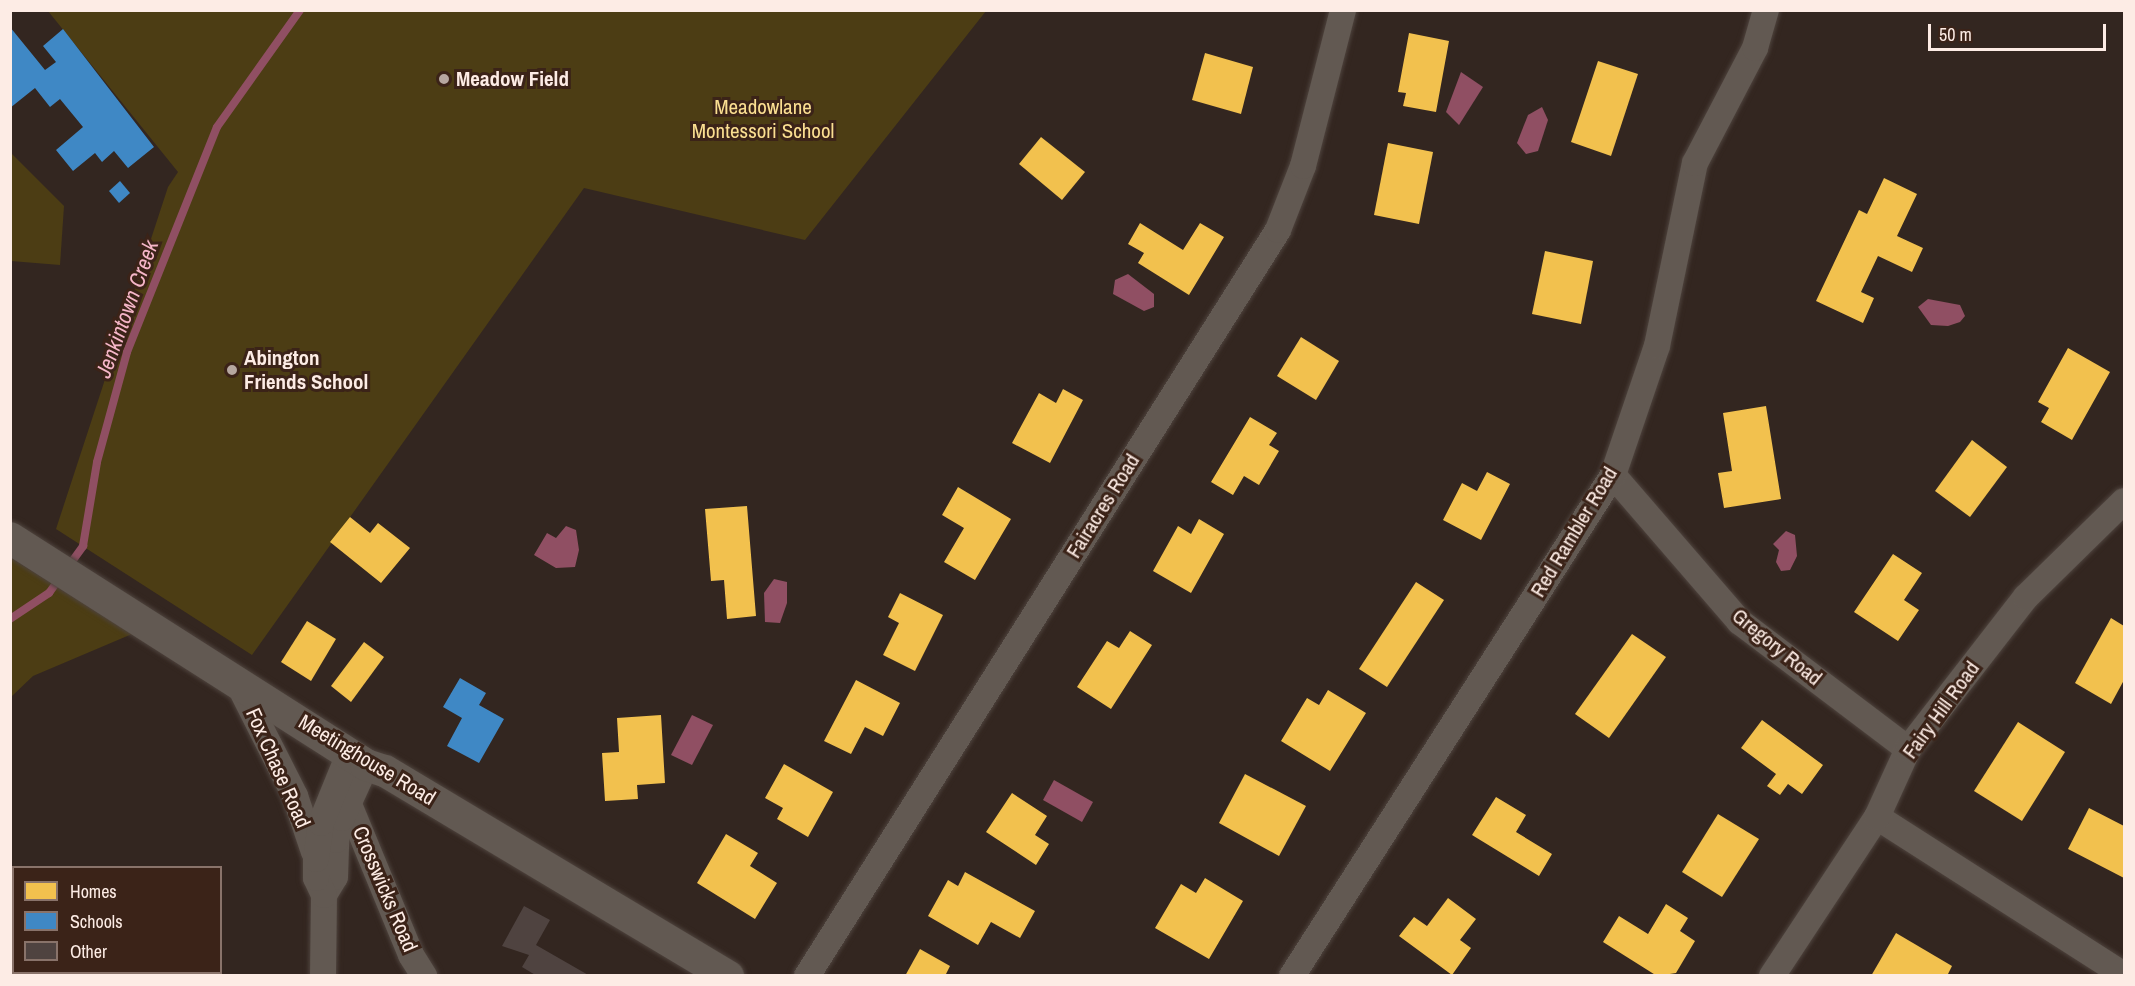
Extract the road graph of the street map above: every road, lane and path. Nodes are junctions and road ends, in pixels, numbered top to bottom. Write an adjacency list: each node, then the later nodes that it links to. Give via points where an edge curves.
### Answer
1 (1342, 10): 16 (street, Fairacres Road, via 1303,166 1278,230)
2 (1766, 10): 3 (street, Red Rambler Road, via 1755,48 1695,164 1657,346)
3 (1613, 475): 7 (street, Gregory Road, via 1740,622); 17 (street, Red Rambler Road)
4 (2120, 513): 7 (street, Fairy Hill Road, via 2026,597)
5 (10, 538): 6 (street, Meetinghouse Road)
6 (235, 678): 8 (street, Meetinghouse Road); 11 (street, Fox Chase Road, via 295,796)
7 (1908, 749): 10 (street, Fairy Hill Road)
8 (357, 759): 9 (street, Fox Chase Road); 11 (street, Fox Chase Road, via 321,823); 15 (street, Meetinghouse Road, via 385,771)
9 (348, 802): 12 (street, Fox Chase Road, via 336,840 335,877); 14 (street, Crosswicks Road)
10 (1877, 817): 18 (street, Fairy Hill Road); 19 (street)
11 (316, 859): 12 (street, Fox Chase Road, via 316,878)
12 (324, 895): 13 (street, Fox Chase Road)
13 (323, 975)
14 (424, 975)
15 (728, 975)
16 (807, 975)
17 (1293, 975)
18 (1772, 975)
19 (2124, 975)

